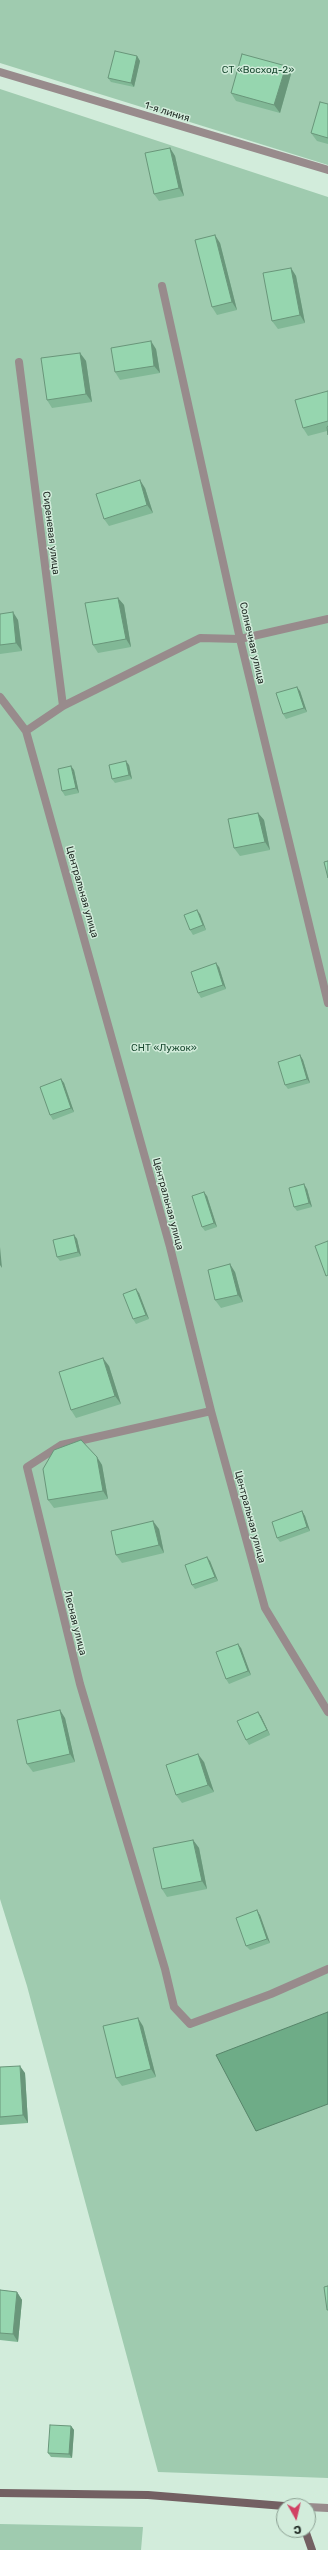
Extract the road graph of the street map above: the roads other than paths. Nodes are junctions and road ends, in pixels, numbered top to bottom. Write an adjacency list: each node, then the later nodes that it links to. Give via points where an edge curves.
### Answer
1 (0, 72): 2 (street, 1-я линия)
2 (328, 170)
3 (162, 286): 6 (street, Солнечная улица)
4 (19, 362): 8 (street, Сиреневая улица)
5 (328, 619): 6 (street)
6 (240, 639): 8 (street, via 200,638); 10 (street, Солнечная улица)
7 (0, 697): 9 (street, Центральная улица)
8 (63, 706): 9 (street)
9 (26, 731): 11 (street, Центральная улица, via 170,1247)
10 (328, 1003)
11 (210, 1411): 12 (street, Центральная улица, via 265,1608); 13 (street, Лесная улица, via 61,1445 27,1467 80,1684 174,2007 190,2024 271,1994)
12 (328, 1711)
13 (328, 1969)
14 (0, 2493): 15 (street, via 148,2495)
15 (276, 2505)
16 (316, 2508): 17 (street)
17 (328, 2508)
18 (308, 2538): 19 (street)
19 (312, 2550)

